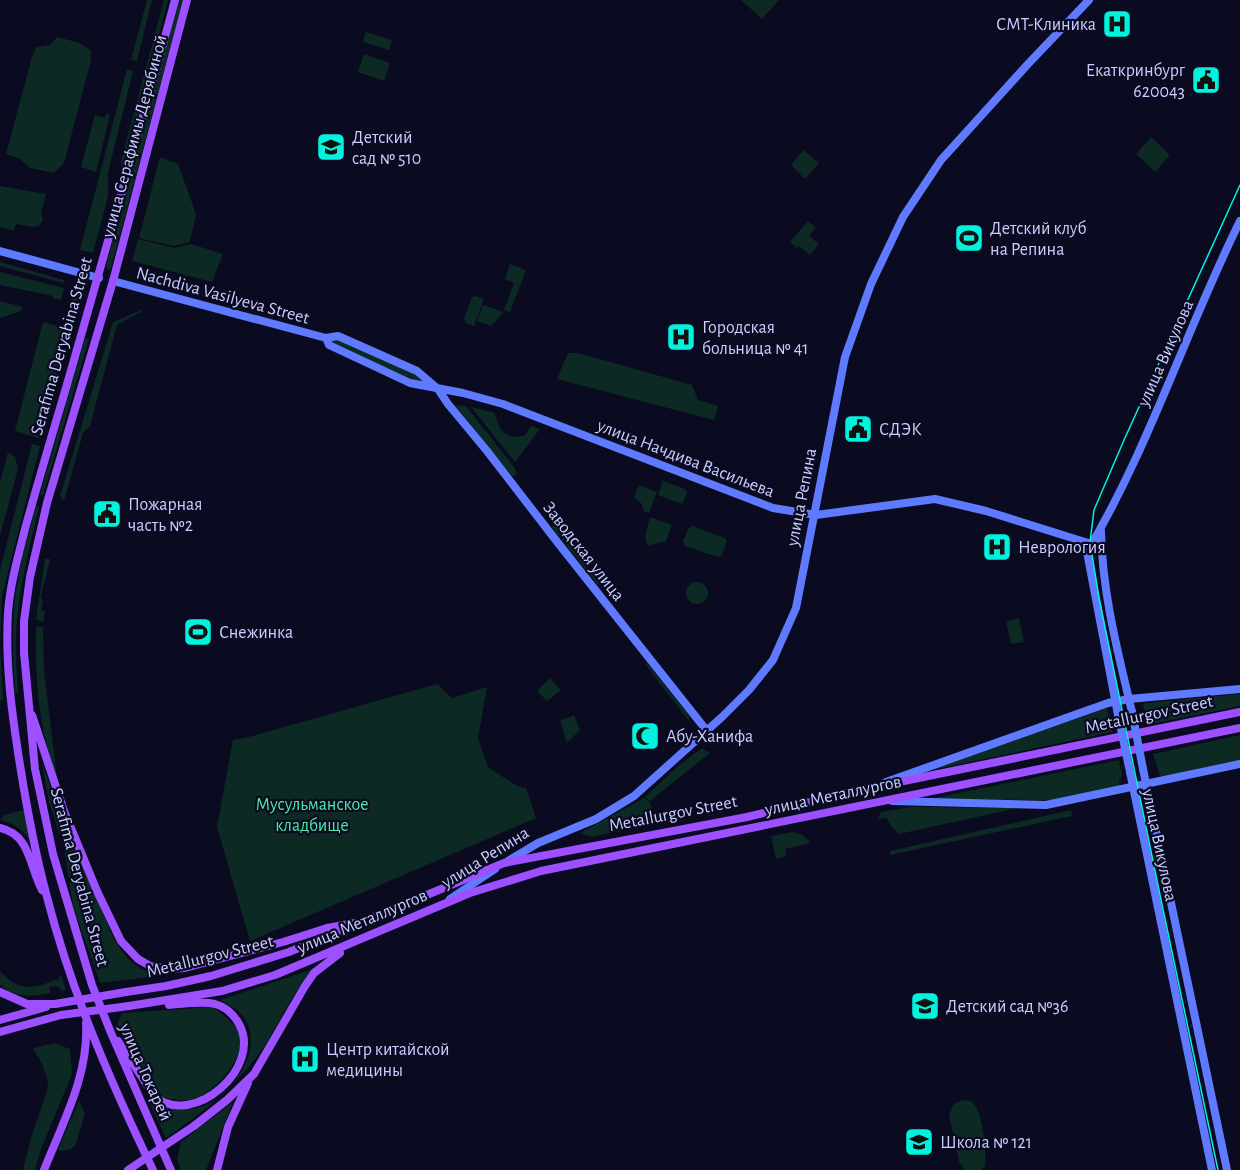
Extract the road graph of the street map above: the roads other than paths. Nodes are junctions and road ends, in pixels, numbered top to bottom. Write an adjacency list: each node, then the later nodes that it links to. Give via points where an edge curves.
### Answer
1 (175, 0): 7 (main road, Serafima Deryabina Street)
2 (187, 0): 8 (main road, улица Серафимы Дерябиной)
3 (1089, 0): 11 (street, улица Репина, via 941,160 903,217 871,284 845,357)
4 (1240, 221): 5 (street, улица Викулова)
5 (1238, 233): 12 (street, улица Викулова)
6 (0, 251): 7 (street)
7 (99, 278): 8 (main road); 29 (main road, via 33,500 13,574 8,612 13,717 30,826)
8 (113, 281): 9 (street, Nachdiva Vasilyeva Street); 18 (main road, Serafima Deryabina Street, via 47,503 30,576 24,621)
9 (326, 338): 10 (street, улица Начдива Васильева, via 329,345 410,383); 10 (street, улица Начдива Васильева, via 338,336 391,359 417,371)
10 (438, 389): 11 (street, улица Начдива Васильева, via 503,404 773,507); 21 (street, Заводская улица)
11 (816, 515): 13 (street, улица Начдива Васильева, via 935,499); 21 (street, улица Репина, via 796,608 773,660 749,690)
12 (1101, 529): 13 (street, улица Викулова); 14 (street, улица Викулова)
13 (1092, 544): 14 (street, улица Начдива Васильева); 17 (street, улица Викулова, via 1087,552)
14 (1101, 547): 16 (street, улица Викулова, via 1107,597)
15 (1240, 689): 16 (street)
16 (1129, 699): 17 (street); 23 (street, улица Викулова, bridge)
17 (1116, 702): 24 (street, улица Викулова, bridge); 25 (street)
18 (28, 706): 31 (main road, via 97,891 121,941 138,959 150,966 184,968 342,924); 33 (main road, Serafima Deryabina Street, via 42,806)
19 (1240, 712): 25 (main road, Metallurgov Street)
20 (1240, 728): 26 (main road, улица Металлургов)
21 (707, 730): 28 (street, улица Репина, via 634,796 596,819 537,843)
22 (1240, 764): 23 (street)
23 (1146, 784): 24 (street); 48 (street, улица Викулова)
24 (1132, 787): 26 (street, via 1046,805); 47 (street, улица Викулова)
25 (865, 789): 28 (main road, Metallurgov Street, via 747,817)
26 (881, 801): 30 (main road, улица Металлургов, via 541,871)
27 (0, 828): 29 (main road, via 22,840)
28 (504, 863): 30 (street, улица Репина); 31 (main road, Metallurgov Street)
29 (47, 898): 37 (main road)
30 (441, 904): 32 (main road, улица Металлургов)
31 (362, 922): 35 (main road, Metallurgov Street, bridge, via 237,969 166,986)
32 (366, 938): 36 (main road, улица Металлургов, via 243,985); 41 (main road, via 314,973)
33 (92, 986): 40 (main road, улица Токарей)
34 (0, 992): 35 (main road, via 27,1004)
35 (55, 1004): 38 (main road)
36 (129, 1006): 39 (main road, bridge, via 61,1016); 40 (main road, via 206,1003 223,1008 242,1030 242,1060 207,1097 186,1105 171,1105 155,1097)
37 (85, 1013): 42 (main road, via 87,1039 82,1072); 44 (main road)
38 (0, 1020)
39 (0, 1032)
40 (111, 1033): 45 (main road, улица Токарей)
41 (254, 1074): 43 (main road, bridge, via 194,1126); 46 (main road, via 228,1127)
42 (44, 1170)
43 (128, 1170)
44 (153, 1170)
45 (171, 1170)
46 (217, 1170)
47 (1212, 1170)
48 (1227, 1170)

